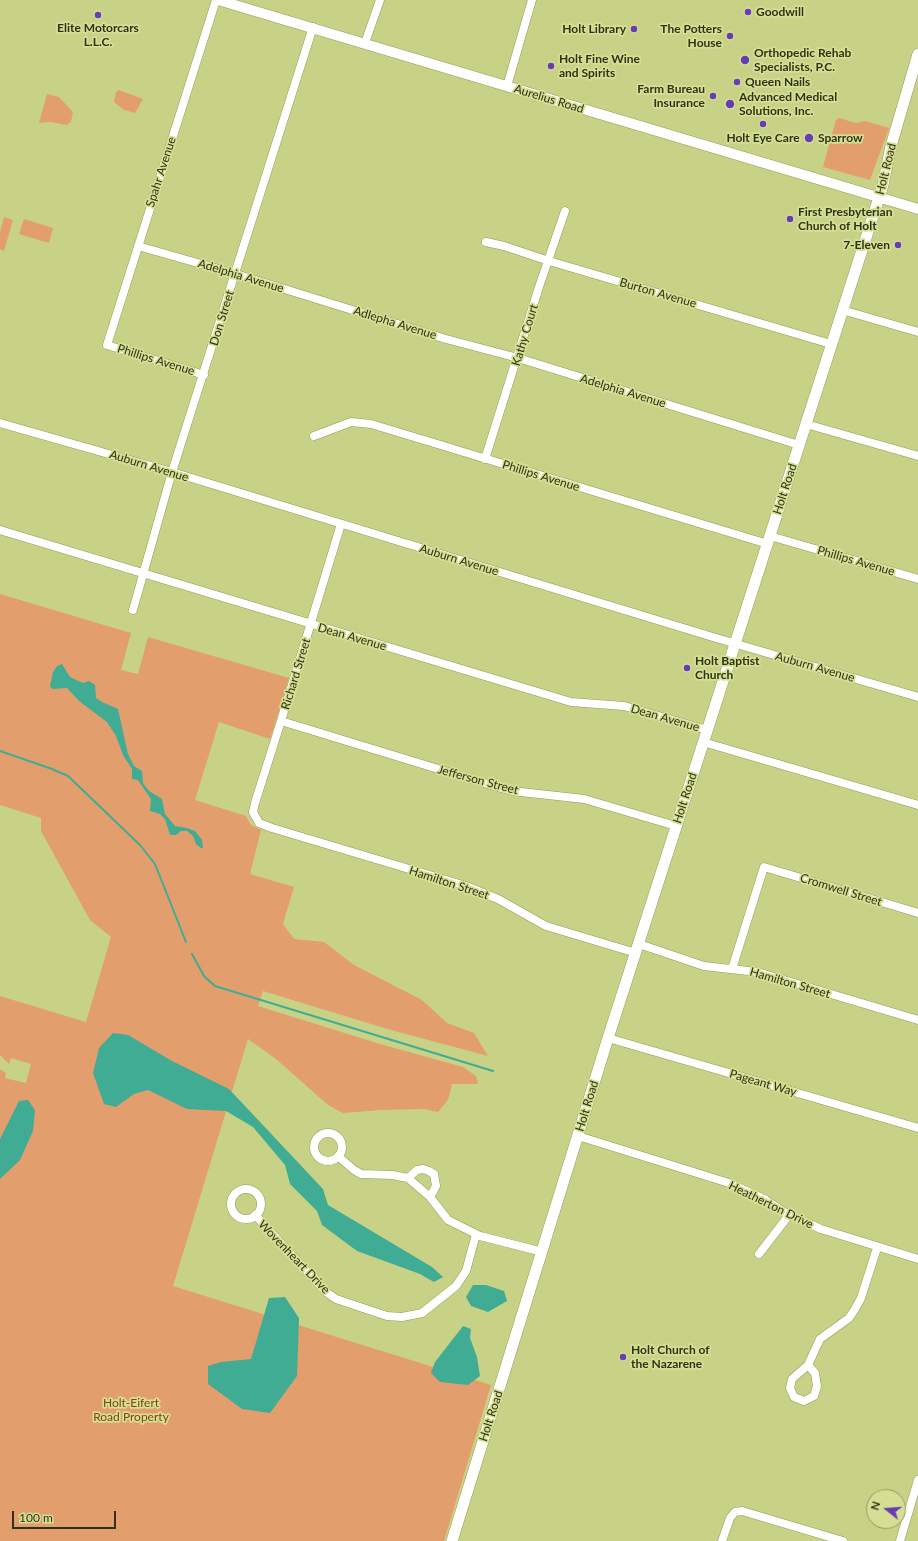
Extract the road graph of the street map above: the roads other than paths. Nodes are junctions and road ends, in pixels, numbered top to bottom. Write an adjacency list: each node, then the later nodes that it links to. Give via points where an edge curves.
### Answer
1 (217, 0): 4 (street, Aurelius Road); 12 (street, Spahr Avenue)
2 (380, 0): 5 (street)
3 (532, 0): 7 (street)
4 (313, 27): 5 (street, Aurelius Road); 14 (street, Don Street)
5 (365, 43): 7 (street, Aurelius Road)
6 (918, 54): 8 (main road, Holt Road)
7 (507, 86): 8 (street, Aurelius Road)
8 (879, 197): 9 (street, Aurelius Road); 16 (main road, Holt Road)
9 (918, 209)
10 (565, 211): 13 (street, Kathy Court)
11 (486, 242): 13 (street, Burton Avenue)
12 (138, 246): 14 (street, Adelphia Avenue); 20 (street, Spahr Avenue)
13 (549, 261): 19 (street, Burton Avenue); 21 (street, Kathy Court)
14 (236, 274): 15 (street, Adelphia Avenue); 22 (street, Don Street)
15 (344, 308): 18 (street, Adlepha Avenue)
16 (842, 310): 17 (street); 19 (main road, Holt Road)
17 (918, 332)
18 (446, 339): 21 (street, Adelphia Avenue)
19 (831, 344): 24 (main road, Holt Road)
20 (107, 345): 22 (street, Phillips Avenue)
21 (518, 358): 26 (street, Adelphia Avenue); 28 (street, Kathy Court)
22 (204, 375): 29 (street, Don Street)
23 (0, 423): 29 (street, Auburn Avenue)
24 (806, 424): 26 (main road, Holt Road); 27 (street)
25 (314, 436): 28 (street, Phillips Avenue, via 351,422 360,422)
26 (799, 445): 32 (main road, Holt Road)
27 (918, 456)
28 (486, 459): 32 (street, Phillips Avenue)
29 (172, 472): 30 (street, Auburn Avenue); 33 (street, Don Street)
30 (341, 524): 36 (street, Richard Street); 37 (street, Auburn Avenue)
31 (0, 530): 33 (street, Dean Avenue)
32 (769, 540): 34 (street, Phillips Avenue); 37 (main road, Holt Road)
33 (144, 574): 35 (street, Don Street); 36 (street, Dean Avenue)
34 (918, 579)
35 (133, 610)
36 (310, 625): 39 (street, Richard Street); 40 (street, Dean Avenue, via 571,702 624,706)
37 (735, 644): 38 (street, Auburn Avenue); 40 (main road, Holt Road)
38 (918, 697)
39 (282, 722): 43 (street, Richard Street, via 255,803 253,812); 44 (street, Jefferson Street, via 512,791 584,799)
40 (707, 730): 41 (main road, Holt Road)
41 (703, 742): 42 (street, Dean Avenue); 44 (main road, Holt Road)
42 (918, 805)
43 (259, 822): 46 (street, Hamilton Street, via 466,886 498,899 546,926)
44 (676, 826): 46 (main road, Holt Road)
45 (918, 913): 47 (street, Cromwell Street, via 764,867)
46 (637, 949): 47 (street, Hamilton Street, via 704,966); 49 (main road, Holt Road)
47 (732, 969): 48 (street, Hamilton Street, via 757,972)
48 (918, 1020)
49 (608, 1038): 50 (street, Pageant Way); 51 (main road, Holt Road)
50 (918, 1128)
51 (578, 1136): 55 (street, Heatherton Drive, via 729,1183); 59 (main road, Holt Road)
52 (338, 1156): 53 (street, via 361,1174)
53 (408, 1178): 54 (street); 54 (street, via 417,1170 430,1171 434,1174 436,1186)
54 (430, 1198): 57 (street, via 448,1220)
55 (789, 1214): 58 (street, Heatherton Drive, via 821,1229); 60 (street)
56 (255, 1215): 57 (street, Wovenheart Drive, via 336,1300 387,1316 402,1317 422,1313 456,1286 466,1272)
57 (476, 1234): 59 (street)
58 (877, 1248): 61 (street, Heatherton Drive); 62 (street, via 856,1309 820,1340)
59 (542, 1252): 64 (main road, Holt Road)
60 (759, 1254)
61 (918, 1259)
62 (808, 1365)
63 (918, 1480): 67 (street)
64 (452, 1541)
65 (722, 1541): 66 (street, via 730,1518 735,1512 742,1511)
66 (843, 1541)
67 (900, 1541)

